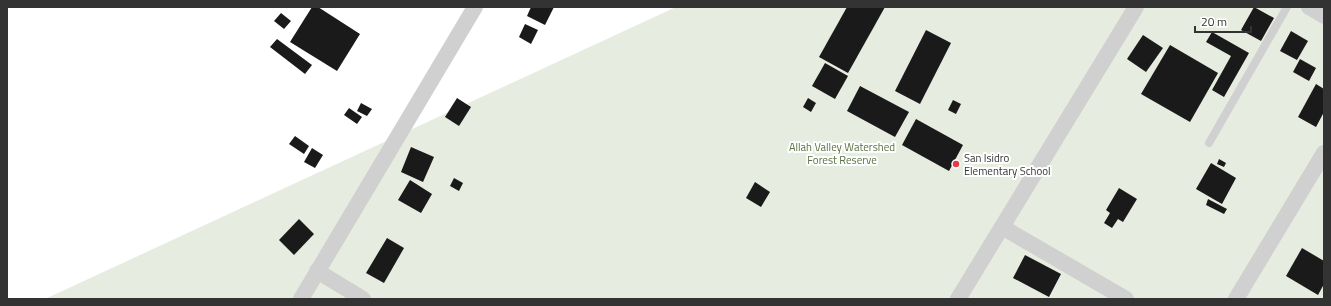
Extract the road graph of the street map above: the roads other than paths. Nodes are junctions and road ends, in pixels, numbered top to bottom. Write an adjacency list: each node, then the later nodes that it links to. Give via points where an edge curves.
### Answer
1 (475, 7): 9 (street)
2 (1136, 7): 8 (street)
3 (1287, 7): 6 (lane)
4 (1309, 7): 5 (street)
5 (1324, 16)
6 (1209, 143)
7 (1324, 153): 14 (street)
8 (1002, 227): 12 (street); 13 (street)
9 (317, 271): 10 (street); 11 (street)
10 (301, 299)
11 (363, 299)
12 (958, 299)
13 (1126, 299)
14 (1236, 299)

